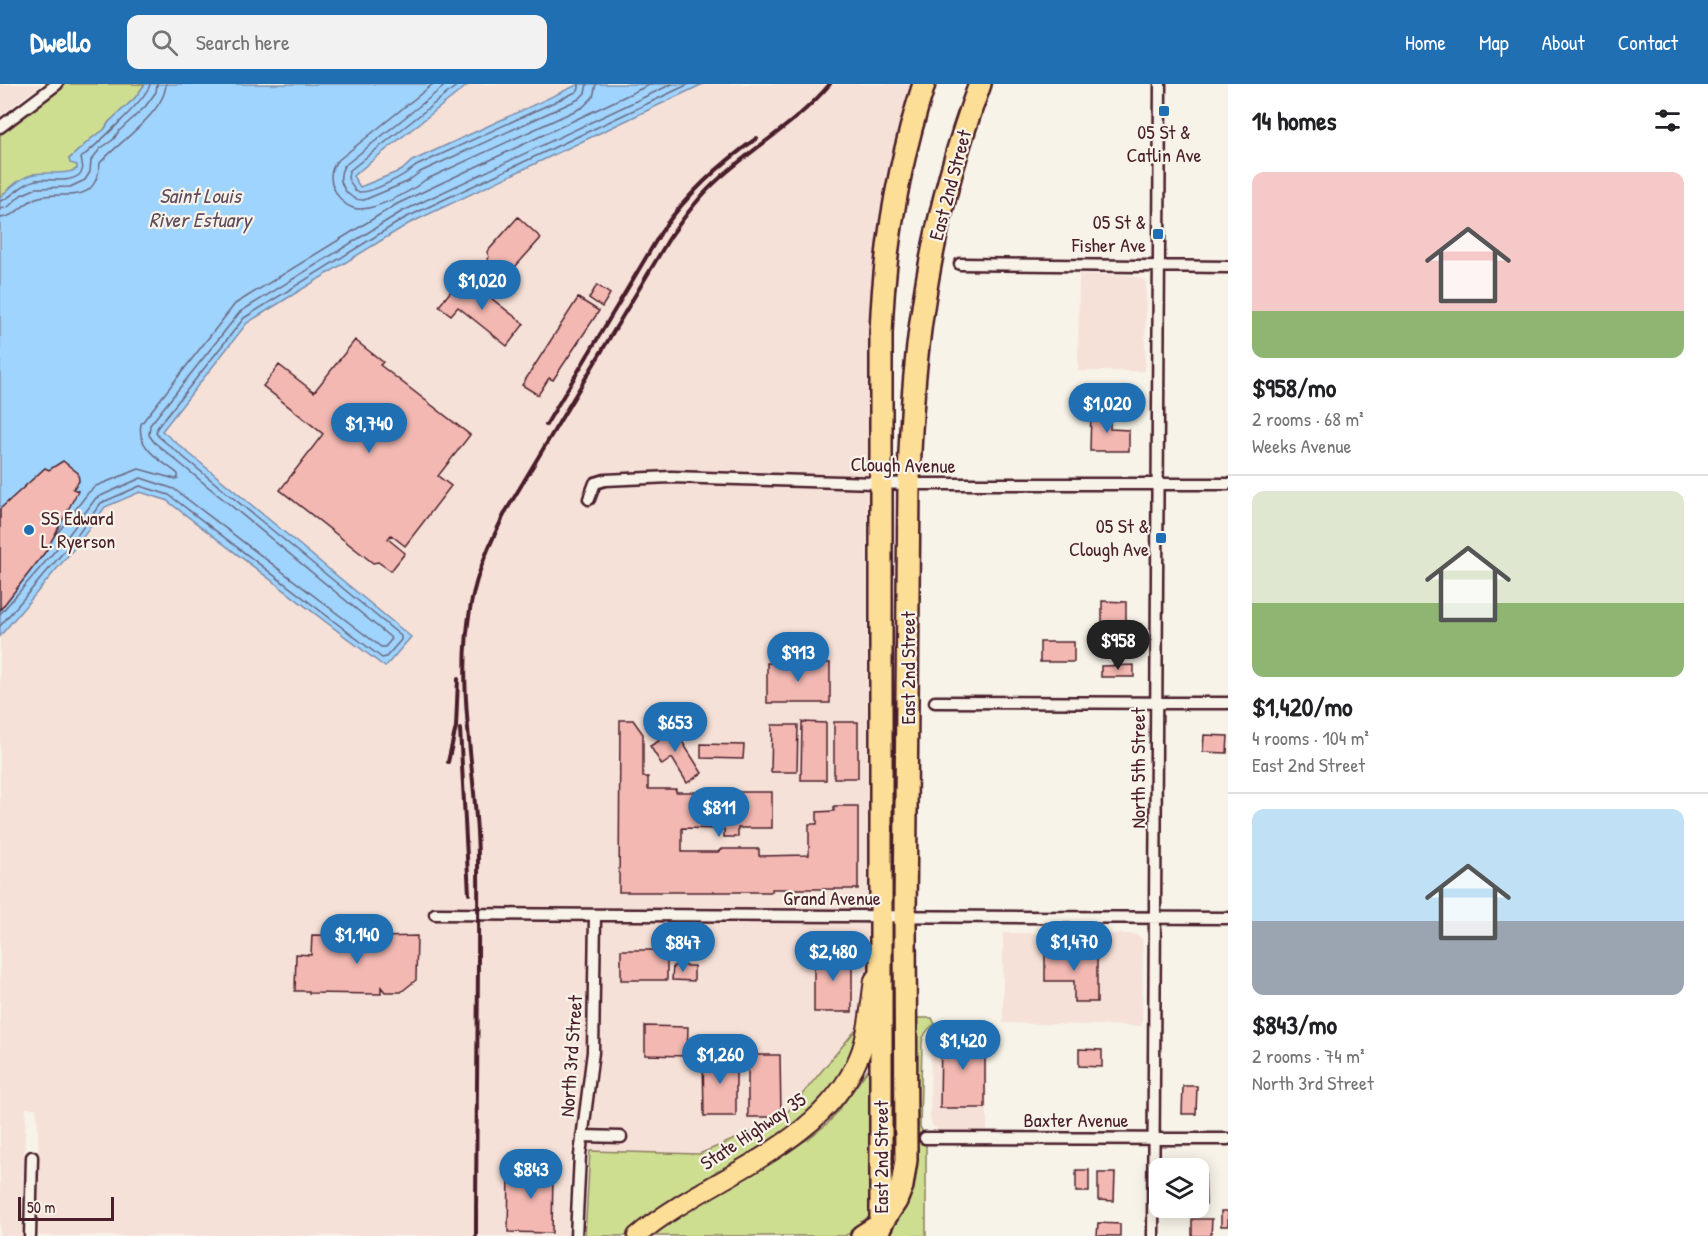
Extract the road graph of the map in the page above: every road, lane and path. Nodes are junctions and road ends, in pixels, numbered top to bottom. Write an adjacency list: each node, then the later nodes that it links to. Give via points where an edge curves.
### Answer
1 (57, 84): 5 (street)
2 (924, 84): 9 (highway, East 2nd Street, via 900,167 885,272 880,334)
3 (980, 84): 11 (highway, East 2nd Street, via 948,183 928,269 915,363)
4 (1160, 84): 7 (street, North 5th Street)
5 (0, 127)
6 (960, 264): 7 (street)
7 (1159, 267): 8 (street); 10 (street, North 5th Street)
8 (1228, 267)
9 (881, 483): 11 (street, Clough Avenue); 13 (street, Clough Avenue, via 671,477 605,480 595,483); 22 (highway, East 2nd Street)
10 (1158, 483): 11 (street, Clough Avenue); 12 (street, Clough Avenue); 15 (street, North 5th Street)
11 (909, 484): 19 (highway, East 2nd Street)
12 (1228, 484)
13 (589, 499)
14 (935, 702): 15 (street)
15 (1156, 703): 16 (street); 20 (street, North 5th Street)
16 (1228, 703)
17 (435, 914): 18 (street, Grand Avenue)
18 (595, 915): 22 (street, Grand Avenue); 23 (street, North 3rd Street, via 593,1052)
19 (905, 916): 20 (street, Grand Avenue); 22 (street, Grand Avenue); 29 (highway, East 2nd Street, via 906,1160 899,1193)
20 (1155, 918): 21 (street, Grand Avenue); 26 (street, North 5th Street)
21 (1228, 918)
22 (880, 924): 29 (highway, East 2nd Street); 32 (main road, State Highway 35, via 864,1043 834,1099 770,1152)
23 (582, 1136): 24 (street); 31 (street, North 3rd Street)
24 (621, 1137)
25 (925, 1138): 26 (street, Baxter Avenue)
26 (1154, 1138): 27 (street, Baxter Avenue); 34 (street, North 5th Street)
27 (1228, 1139)
28 (32, 1157): 30 (street)
29 (881, 1230): 33 (highway)
30 (30, 1236)
31 (576, 1236)
32 (637, 1236)
33 (862, 1236)
34 (1154, 1236)

